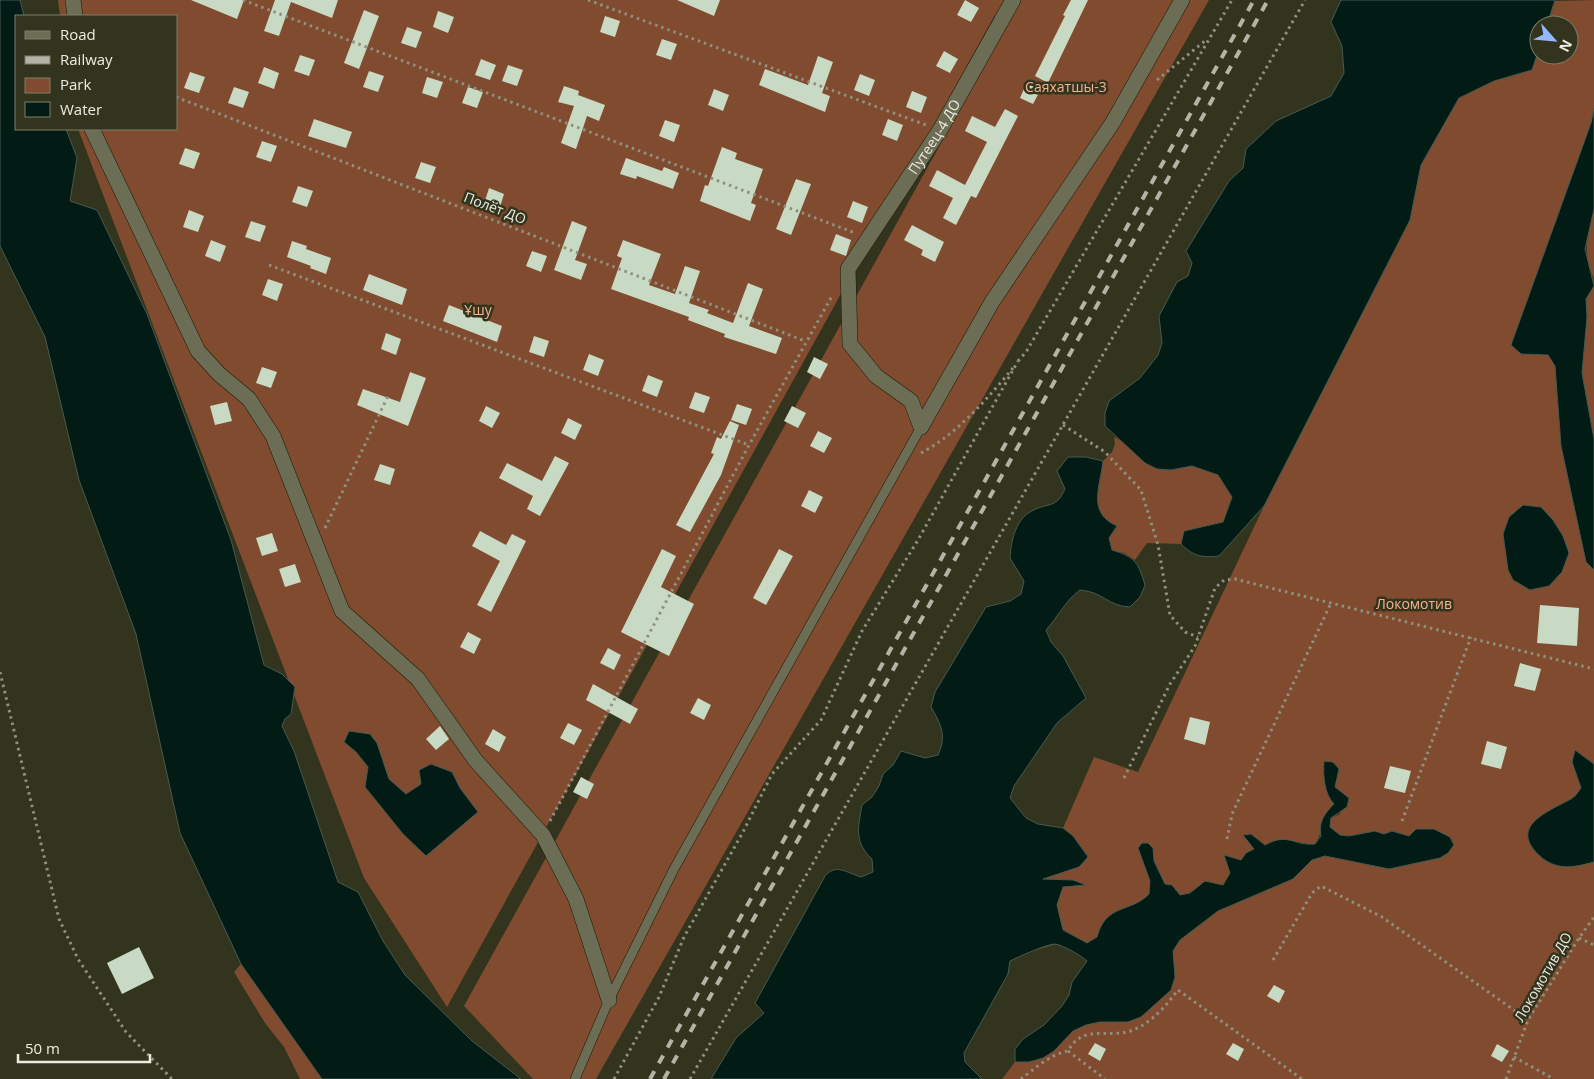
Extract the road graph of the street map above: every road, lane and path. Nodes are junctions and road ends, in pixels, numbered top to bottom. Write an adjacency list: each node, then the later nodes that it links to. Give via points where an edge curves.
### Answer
1 (73, 0): 8 (street)
2 (243, 0): 14 (path)
3 (588, 0): 13 (path)
4 (1013, 0): 13 (street, Путеец-4 ДО)
5 (1182, 0): 21 (street, via 1113,122 992,302)
6 (1232, 0): 9 (path)
7 (1305, 0): 20 (path)
8 (74, 15)
9 (1209, 38): 10 (path); 18 (path)
10 (1150, 85)
11 (178, 98): 17 (path, Полёт ДО)
12 (92, 130): 24 (street, via 198,351 249,399 272,436)
13 (940, 130): 14 (street, Путеец-4 ДО)
14 (867, 238): 21 (street, Путеец-4 ДО, via 848,269 850,344 876,376 911,401)
15 (269, 265): 22 (path)
16 (834, 293): 17 (path)
17 (805, 341): 22 (path)
18 (1018, 361): 23 (path, via 992,394 938,444); 44 (path, via 918,540 862,631 821,720 772,774 684,937 658,997)
19 (388, 396): 24 (path)
20 (1063, 425): 26 (path, via 1105,452 1141,490 1158,545 1170,615 1185,632); 45 (path)
21 (921, 427): 23 (lane)
22 (749, 445): 32 (path)
23 (900, 465): 38 (lane, via 674,869)
24 (316, 546): 32 (street, via 342,611 418,679 476,761)
25 (1331, 603): 26 (path, via 1235,579 1224,580 1215,588); 27 (path); 33 (path, via 1232,814)
26 (1198, 637): 30 (path, via 1170,684)
27 (1471, 637): 28 (path); 31 (path)
28 (1594, 670)
29 (0, 672): 42 (path, via 59,919 78,959 126,1032)
30 (1124, 778)
31 (1402, 821)
32 (543, 835): 38 (street, via 576,899)
33 (1227, 839)
34 (1594, 917): 35 (path, Локомотив ДО)
35 (1579, 938): 36 (path); 39 (path, Локомотив ДО)
36 (1594, 946)
37 (1273, 960): 39 (path, via 1312,893 1320,886 1382,917)
38 (610, 1000): 43 (lane)
39 (1528, 1020): 41 (path, Локомотив ДО)
40 (1068, 1052): 46 (path, via 1061,1052); 47 (path); 48 (path, via 1072,1043 1087,1035 1126,1032 1142,1026 1178,990)
41 (1514, 1057): 49 (path, Локомотив ДО); 50 (path)
42 (172, 1079)
43 (575, 1079)
44 (614, 1079)
45 (690, 1079)
46 (1021, 1079)
47 (1105, 1079)
48 (1302, 1079)
49 (1506, 1079)
50 (1554, 1079)

